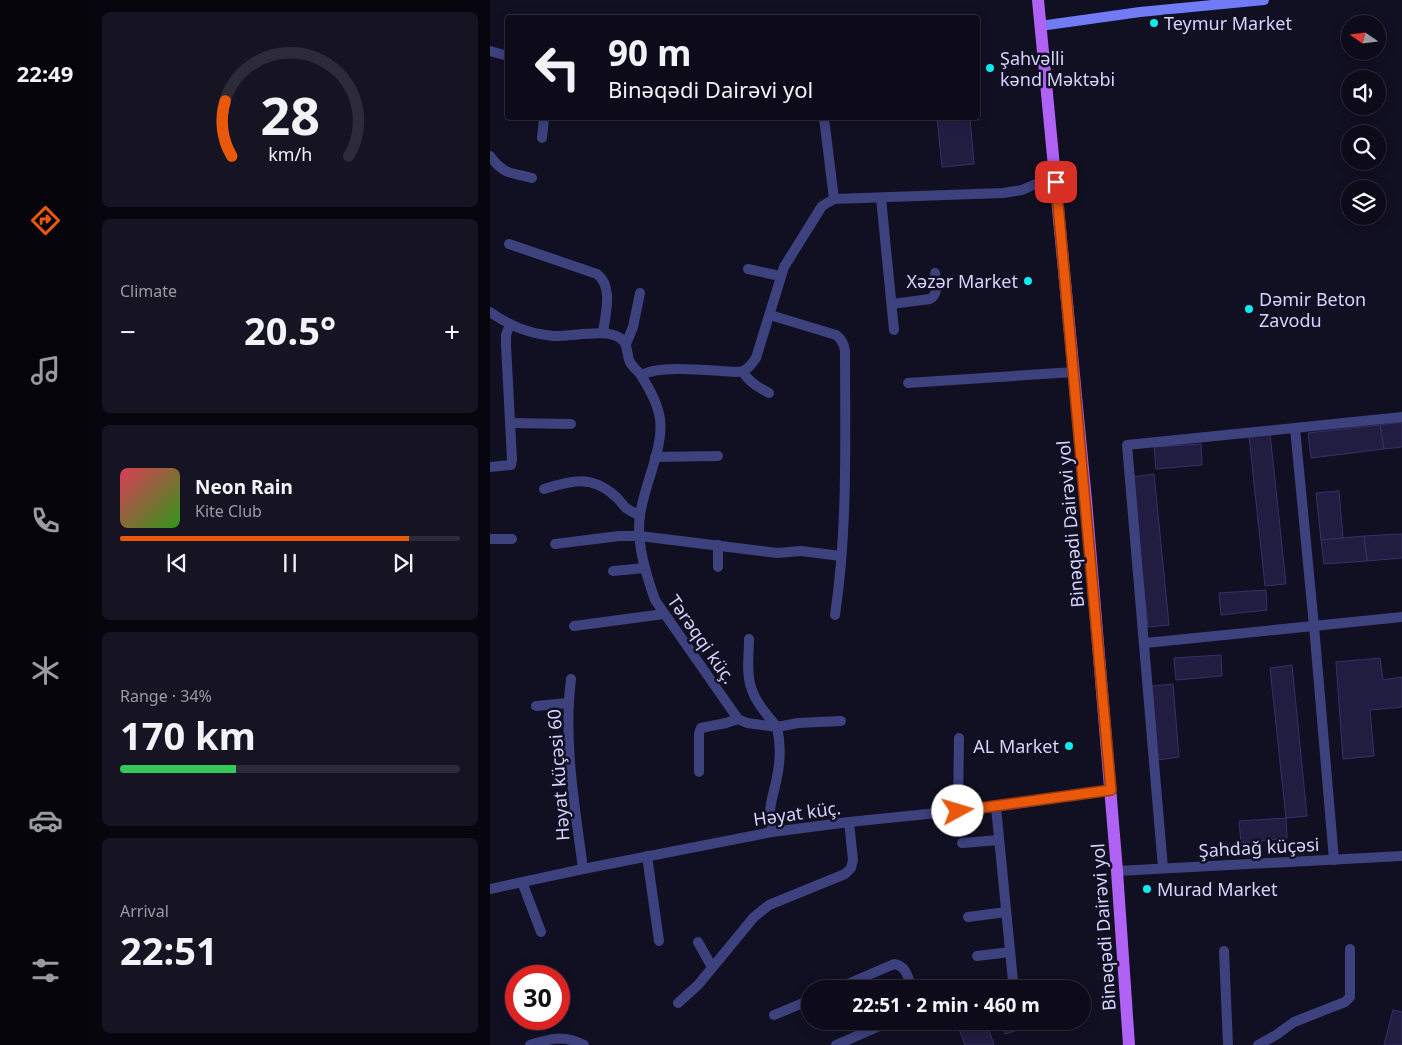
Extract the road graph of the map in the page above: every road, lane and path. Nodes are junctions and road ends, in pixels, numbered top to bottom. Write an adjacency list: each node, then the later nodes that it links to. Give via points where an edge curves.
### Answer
1 (1038, 0): 3 (main road, Binəqədi Dairəvi yol)
2 (1264, 0): 3 (street)
3 (1040, 26): 11 (main road, Binəqədi Dairəvi yol)
4 (490, 51): 5 (street)
5 (505, 55)
6 (544, 120): 8 (street)
7 (824, 120): 13 (street)
8 (542, 138)
9 (490, 156): 10 (street, via 503,171)
10 (532, 178)
11 (1056, 182): 12 (street, via 1038,183 1004,193); 27 (main road, Binəqədi Dairəvi yol)
12 (880, 198): 13 (street); 19 (street)
13 (834, 200): 17 (street, via 822,206)
14 (509, 244): 24 (street, via 602,278 607,290)
15 (748, 269): 17 (street)
16 (935, 273): 19 (street, via 934,297)
17 (780, 276): 21 (street)
18 (640, 293): 25 (street)
19 (892, 304): 23 (street)
20 (490, 312): 22 (street)
21 (770, 315): 26 (street, via 756,358); 45 (street, via 836,335 843,343 845,483)
22 (510, 324): 24 (street, via 543,335); 32 (street, via 506,345)
23 (894, 330)
24 (603, 334): 25 (street, via 620,338)
25 (626, 344): 28 (street, Tərəqqi küç., via 629,360)
26 (743, 372): 28 (street, via 661,370); 30 (street, via 752,383)
27 (1074, 372): 29 (street); 64 (main road, Binəqədi Dairəvi yol)
28 (641, 375): 36 (street, Tərəqqi küç., via 660,419)
29 (908, 383)
30 (768, 392)
31 (1402, 417): 34 (street)
32 (511, 423): 33 (street); 37 (street, via 510,465)
33 (570, 424)
34 (1295, 428): 53 (street); 55 (street, via 1127,444)
35 (718, 456): 36 (street)
36 (655, 458): 39 (street, Tərəqqi küç.)
37 (490, 467)
38 (544, 490): 39 (street, via 565,482 588,481 604,487 626,508)
39 (640, 516): 40 (street, Tərəqqi küç.)
40 (640, 536): 43 (street); 44 (street); 47 (street, Tərəqqi küç.)
41 (490, 539): 42 (street)
42 (512, 539)
43 (555, 544)
44 (718, 546): 45 (street); 46 (street)
45 (842, 556): 50 (street)
46 (718, 567)
47 (645, 568): 48 (street); 49 (street, Tərəqqi küç., via 655,600)
48 (613, 571)
49 (664, 614): 52 (street); 59 (street, Tərəqqi küç.)
50 (835, 615)
51 (1402, 617): 53 (street)
52 (574, 626)
53 (1314, 626): 55 (street); 73 (street)
54 (749, 639): 61 (street, via 751,688)
55 (1145, 643): 74 (street)
56 (571, 679): 57 (street, Həyat küçəsi 60)
57 (568, 703): 58 (street); 75 (street, Həyat küçəsi 60, via 571,778)
58 (536, 706)
59 (738, 719): 61 (street); 63 (street, via 701,728)
60 (841, 721): 61 (street)
61 (778, 727): 68 (street, via 777,781 770,813)
62 (958, 738): 66 (street)
63 (699, 772)
64 (1111, 790): 65 (street, Həyat küç.); 76 (main road, Binəqədi Dairəvi yol)
65 (996, 807): 66 (street, Həyat küç.); 69 (street)
66 (958, 811): 67 (street, Həyat küç.)
67 (849, 822): 68 (street, Həyat küç.); 88 (street, via 851,868 845,874 770,905 754,917)
68 (772, 832): 71 (street, Həyat küç.)
69 (999, 840): 70 (street); 79 (street)
70 (962, 843)
71 (647, 856): 75 (street, Həyat küç.); 82 (street)
72 (1402, 856): 73 (street, Şahdağ küçəsi)
73 (1334, 860): 74 (street, Şahdağ küçəsi)
74 (1164, 868): 76 (street, Şahdağ küçəsi)
75 (583, 869): 77 (street, Həyat küç.)
76 (1118, 871): 99 (main road, Binəqədi Dairəvi yol)
77 (522, 882): 78 (street, Həyat küç.); 81 (street)
78 (490, 889)
79 (1006, 912): 80 (street); 86 (street)
80 (968, 917)
81 (541, 932)
82 (659, 941)
83 (698, 942): 88 (street)
84 (1350, 949): 101 (street, via 1350,998 1294,1022)
85 (1224, 951): 100 (street)
86 (1010, 952): 87 (street); 91 (street)
87 (977, 956)
88 (712, 967): 92 (street)
89 (857, 980): 90 (street, via 894,964 904,968)
90 (909, 980)
91 (1013, 980)
92 (678, 1003)
93 (801, 1004): 94 (street)
94 (774, 1015)
95 (870, 1030): 98 (street)
96 (530, 1045): 97 (street, via 554,1038)
97 (584, 1045)
98 (836, 1045)
99 (1129, 1045)
100 (1228, 1045)
101 (1258, 1045)

